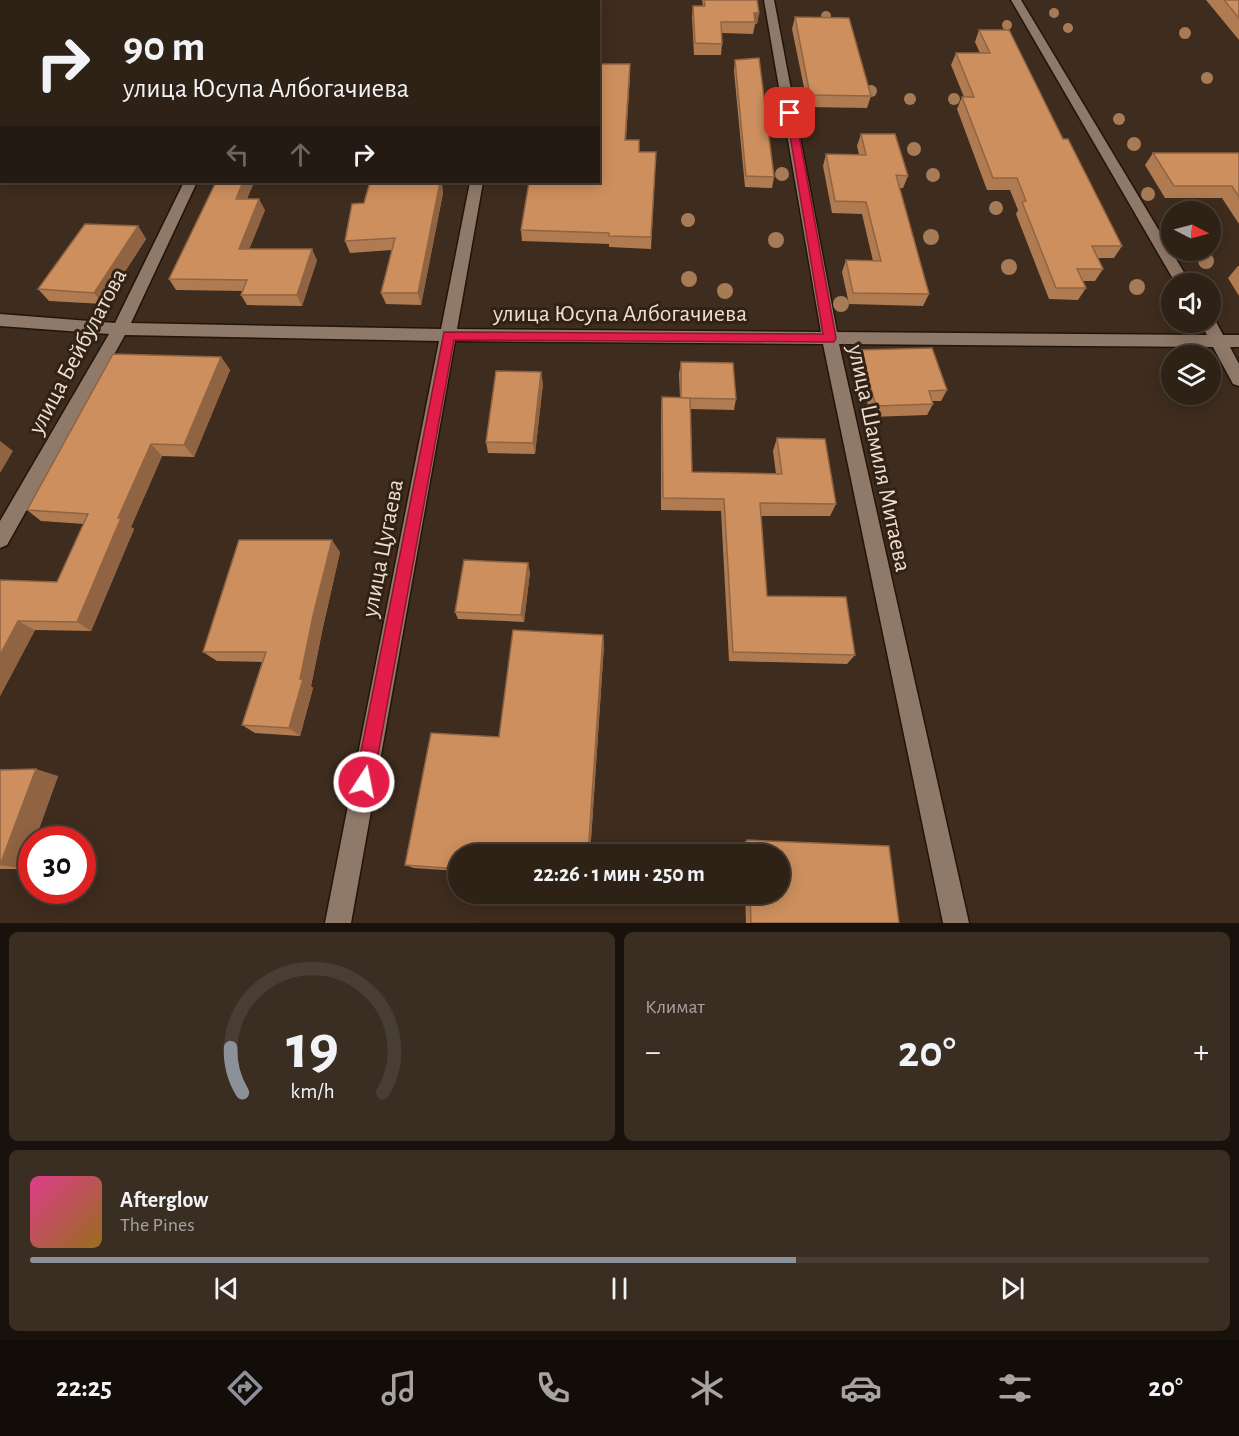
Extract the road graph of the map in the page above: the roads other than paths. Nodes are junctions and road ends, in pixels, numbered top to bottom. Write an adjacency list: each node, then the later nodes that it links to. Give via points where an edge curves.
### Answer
1 (770, 0): 10 (street, улица Шамиля Митаева)
2 (1016, 0): 5 (street)
3 (191, 183): 7 (street, улица Бейбулатова)
4 (477, 183): 9 (street, улица Цугаева)
5 (1177, 273)
6 (0, 320): 7 (street, улица Юсупа Албогачиева)
7 (120, 329): 9 (street, улица Юсупа Албогачиева); 14 (street, улица Бейбулатова)
8 (1214, 333): 11 (street)
9 (448, 335): 10 (street, улица Юсупа Албогачиева); 15 (street, улица Цугаева)
10 (830, 338): 11 (street, улица Юсупа Албогачиева); 16 (street, улица Шамиля Митаева)
11 (1219, 341): 12 (street, улица Юсупа Албогачиева); 13 (street)
12 (1239, 341)
13 (1239, 379)
14 (0, 539)
15 (338, 923)
16 (956, 923)

